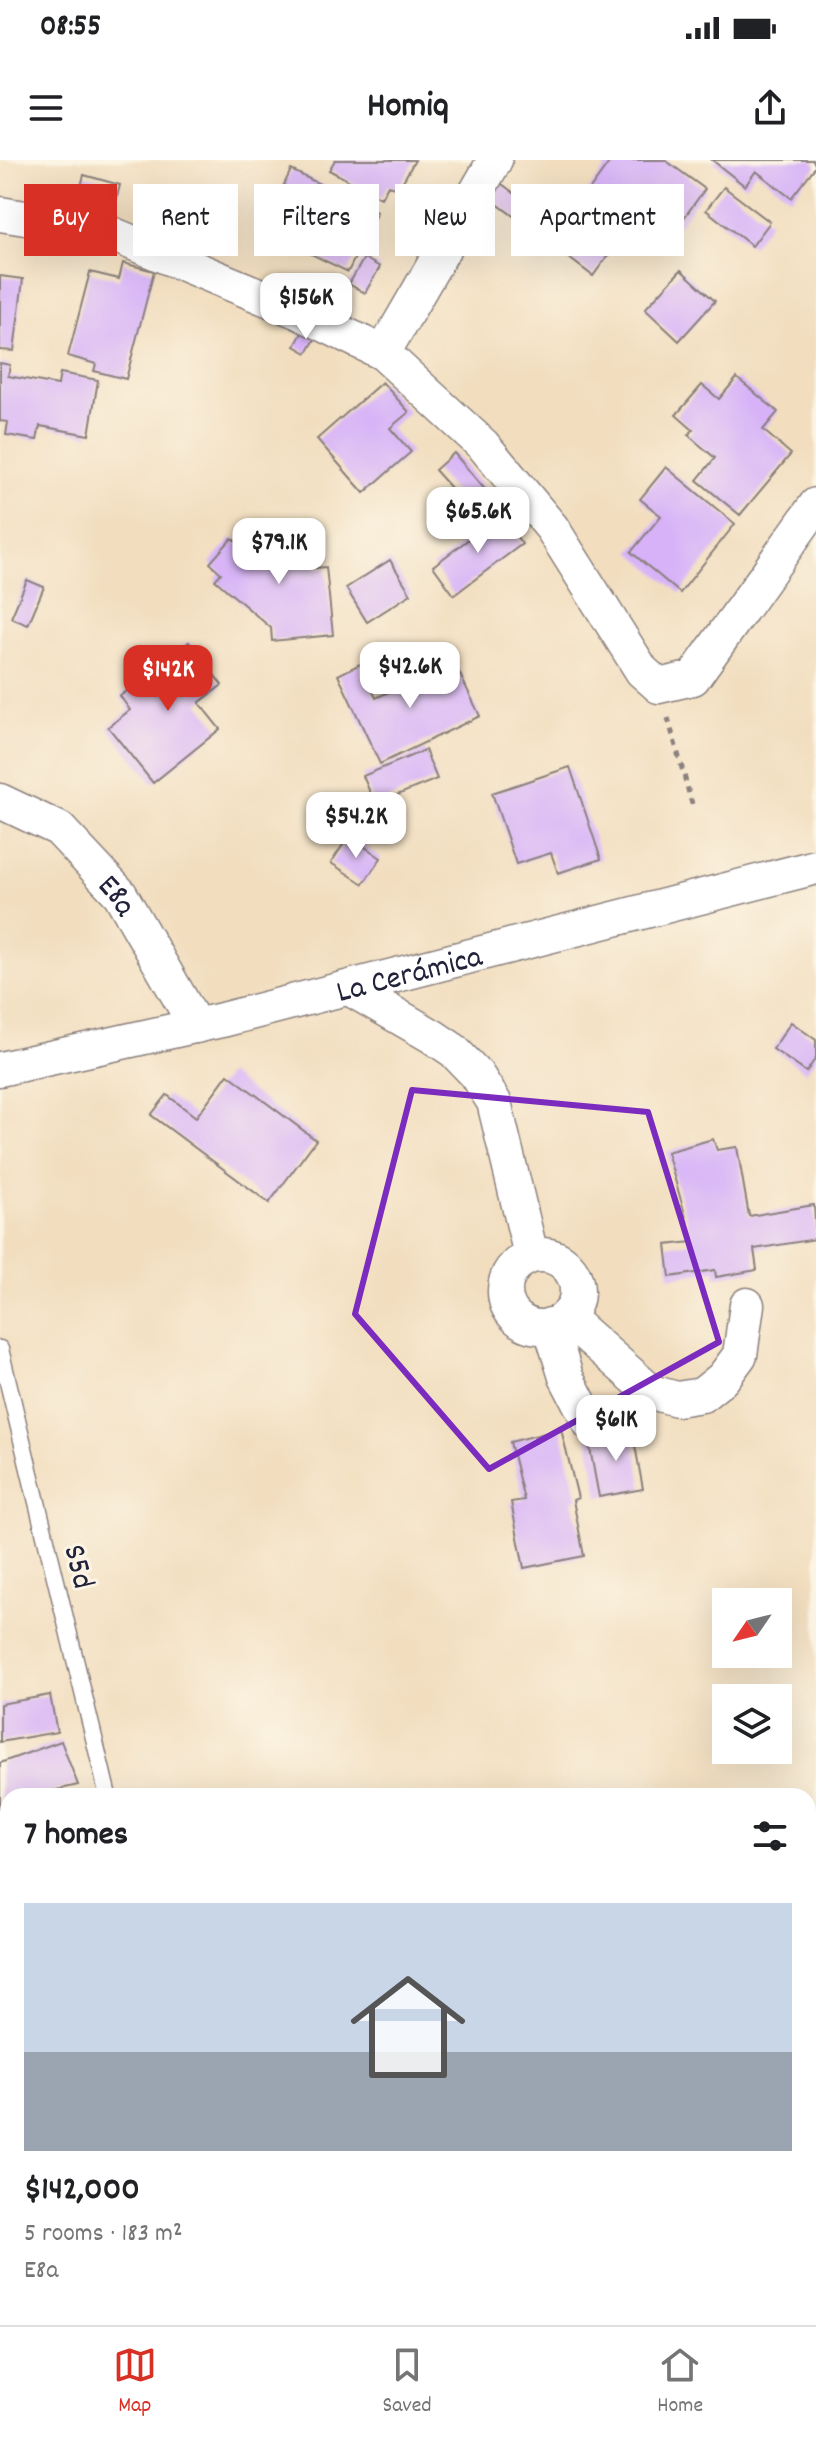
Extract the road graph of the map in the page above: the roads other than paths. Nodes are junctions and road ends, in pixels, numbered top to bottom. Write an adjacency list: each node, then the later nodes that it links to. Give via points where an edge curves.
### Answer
1 (495, 160): 3 (street)
2 (0, 214): 3 (street, via 102,230)
3 (383, 353): 4 (street, via 483,445 552,528 642,671 659,686 693,678)
4 (816, 505)
5 (0, 801): 8 (street, E8a, via 59,829 120,894)
6 (816, 867): 7 (street, La Cerámica)
7 (349, 988): 8 (street, La Cerámica); 10 (street, via 453,1050 477,1075 494,1102)
8 (196, 1026): 9 (street, La Cerámica)
9 (0, 1069)
10 (531, 1255): 12 (street, via 555,1257 573,1273 577,1296 573,1308); 12 (street, via 512,1269 507,1303 533,1326)
11 (747, 1305): 12 (street, via 740,1355 723,1378 702,1395 677,1399 651,1392)
12 (558, 1321): 14 (street, via 566,1377)
13 (0, 1349): 15 (lane, S5d)
14 (590, 1423)
15 (106, 1788)

